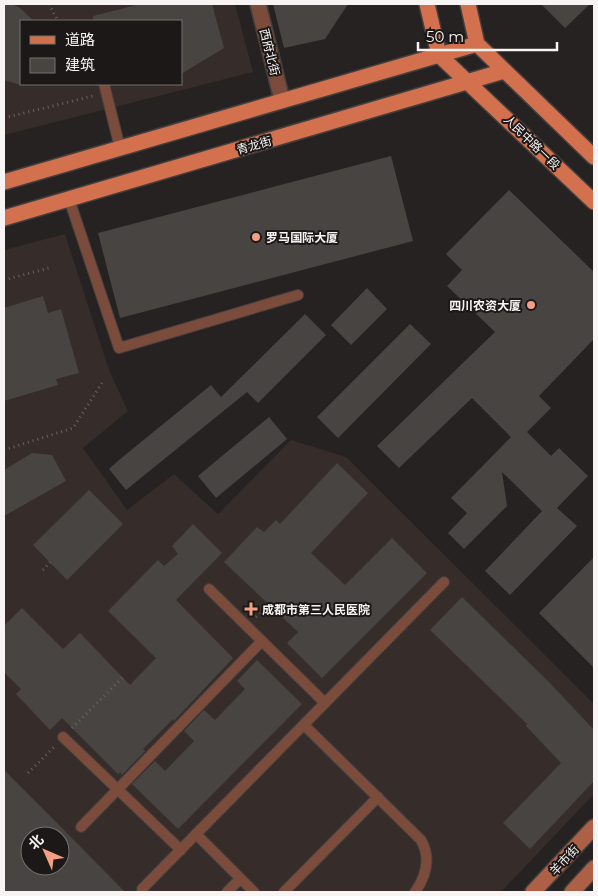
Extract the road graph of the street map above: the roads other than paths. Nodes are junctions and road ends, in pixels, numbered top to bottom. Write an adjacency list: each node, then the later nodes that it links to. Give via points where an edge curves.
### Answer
1 (258, 4): 9 (street, 西府北街)
2 (427, 4): 5 (main road)
3 (468, 4): 4 (main road)
4 (477, 44): 5 (main road); 6 (main road)
5 (439, 55): 7 (main road, 人民中路一段); 9 (main road)
6 (504, 71): 7 (main road, 青龙街); 11 (main road)
7 (469, 82): 13 (main road, 青龙街); 14 (main road, 人民中路一段)
8 (106, 89): 10 (lane)
9 (282, 100): 10 (main road)
10 (120, 148): 12 (main road)
11 (594, 157)
12 (4, 182)
13 (70, 199): 15 (main road, 青龙街); 16 (lane, via 119,348)
14 (594, 202)
15 (4, 218)
16 (298, 295)
17 (444, 582): 20 (lane)
18 (209, 589): 19 (lane)
19 (262, 642): 20 (lane); 23 (lane)
20 (325, 703): 21 (lane)
21 (304, 725): 24 (lane); 27 (lane)
22 (63, 737): 23 (lane)
23 (117, 789): 25 (lane); 28 (lane)
24 (378, 797): 34 (lane); 35 (lane, via 421,840 427,851 423,881)
25 (81, 827)
26 (594, 827): 36 (main road, 羊市街)
27 (196, 834): 28 (lane); 30 (lane)
28 (181, 850): 31 (lane)
29 (594, 868): 37 (main road)
30 (240, 879): 32 (lane); 33 (lane)
31 (142, 889)
32 (227, 892)
33 (254, 892)
34 (284, 892)
35 (415, 892)
36 (533, 892)
37 (572, 892)

